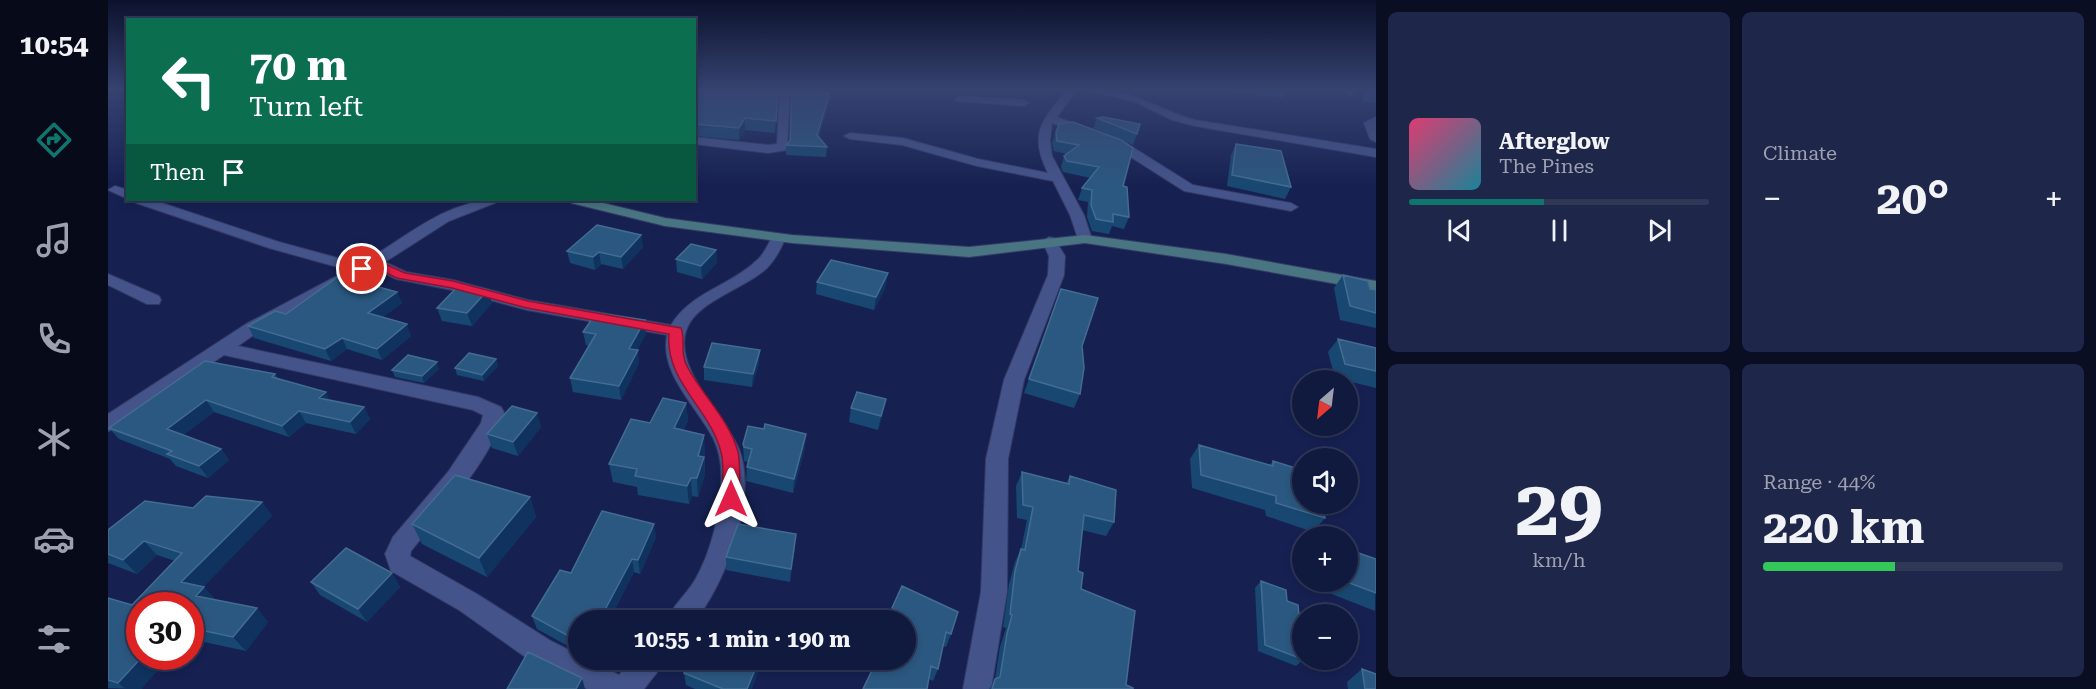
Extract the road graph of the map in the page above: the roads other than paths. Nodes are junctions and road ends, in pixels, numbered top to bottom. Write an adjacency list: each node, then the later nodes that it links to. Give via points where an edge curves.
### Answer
1 (784, 122): 8 (street, via 783,147 768,149)
2 (1042, 122): 10 (street, via 1046,156)
3 (1054, 122): 14 (street, via 1122,146 1189,188)
4 (1192, 122): 9 (street)
5 (1372, 122): 7 (street)
6 (850, 136): 10 (street, via 903,142)
7 (1376, 139)
8 (696, 140)
9 (1376, 153)
10 (1056, 178): 16 (street, via 1077,215)
11 (144, 201): 18 (street, via 274,244)
12 (487, 201): 18 (street, via 444,218)
13 (580, 201): 15 (street, via 665,222)
14 (1291, 207)
15 (779, 237): 17 (street, via 969,252); 22 (street, via 759,267 700,304 686,315)
16 (1085, 239): 17 (street); 20 (street)
17 (1049, 241): 29 (street, via 1057,256 1056,275 1014,380 997,459 994,592)
18 (368, 266): 22 (street, via 527,305); 23 (street)
19 (108, 279): 21 (street)
20 (1376, 286)
21 (153, 300)
22 (676, 331): 25 (street, via 674,351 680,367 714,420 729,452 732,475 724,537 704,588)
23 (220, 348): 24 (street); 27 (street, via 478,404 494,412 495,418 482,442 402,544 397,554 400,562 541,651)
24 (108, 424)
25 (687, 610)
26 (641, 670): 28 (street)
27 (617, 689)
28 (626, 689)
29 (977, 689)

